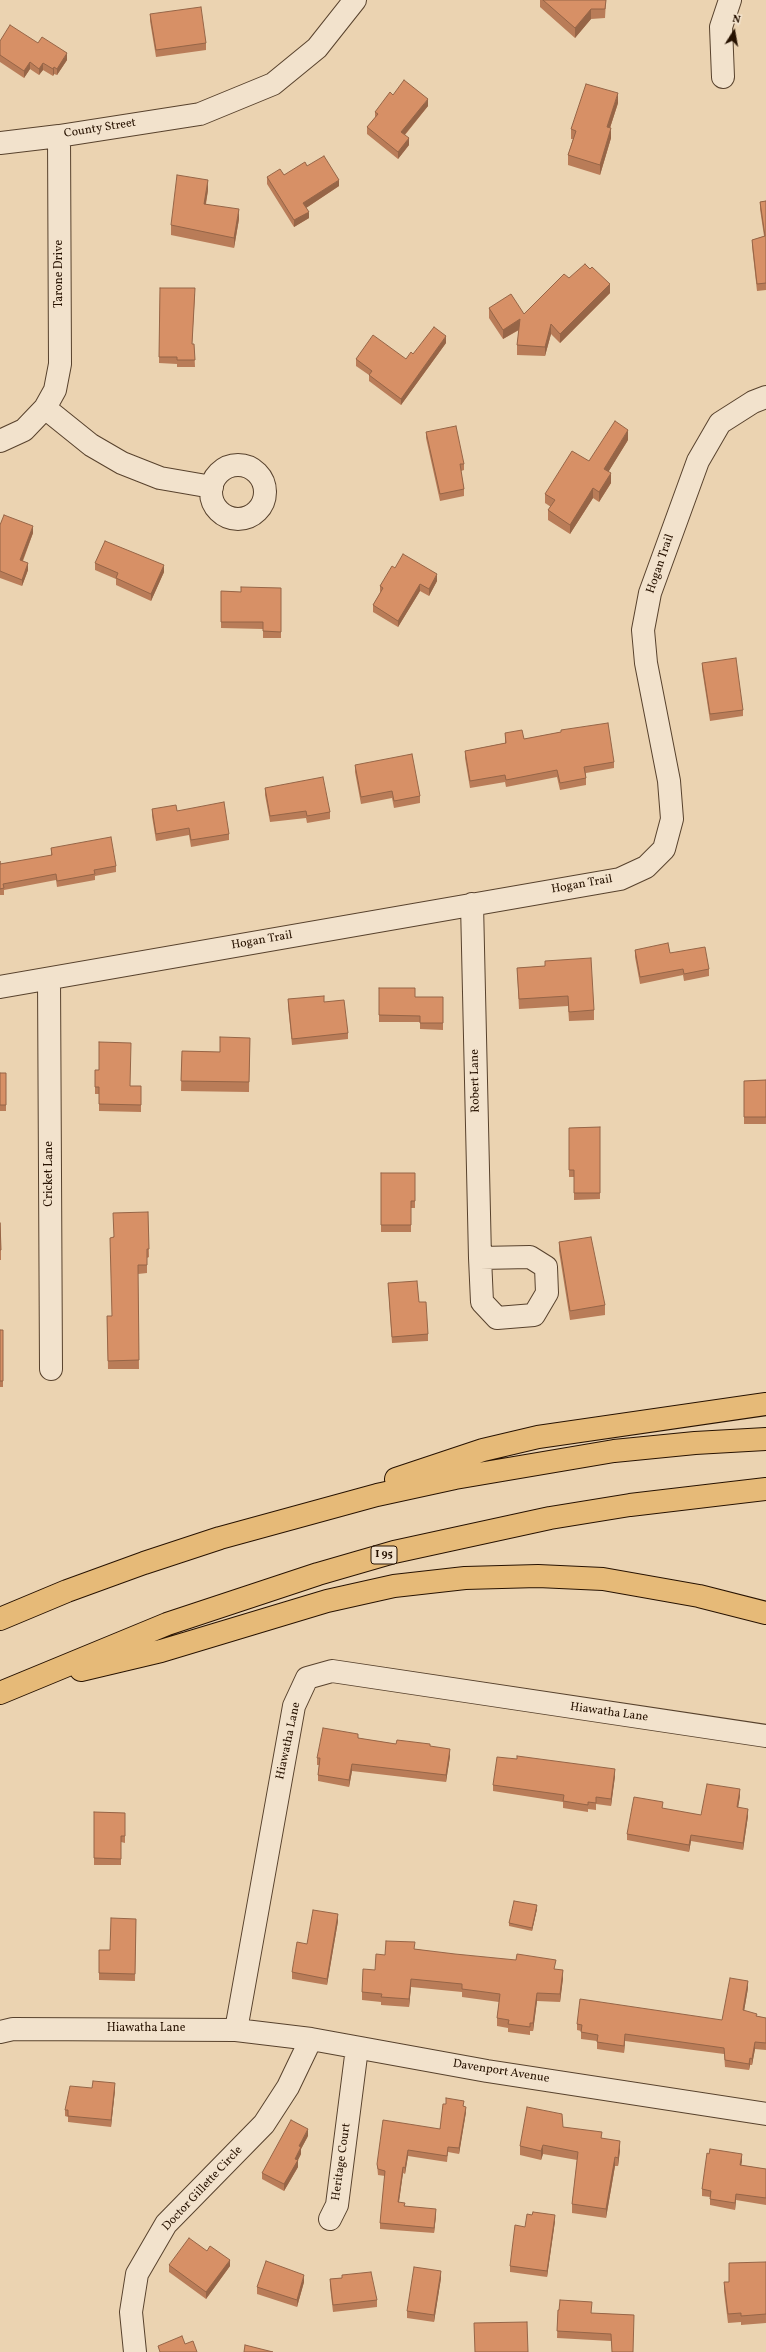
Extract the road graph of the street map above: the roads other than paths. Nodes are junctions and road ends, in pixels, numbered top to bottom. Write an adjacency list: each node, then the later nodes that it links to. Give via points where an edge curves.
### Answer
1 (355, 0): 4 (street, County Street, via 317,48 273,84 200,114)
2 (730, 0): 3 (street, via 721,27)
3 (723, 77)
4 (59, 136): 5 (street, County Street); 7 (street, Tarone Drive, via 60,364 55,390)
5 (0, 143)
6 (766, 397): 10 (street, Hogan Trail, via 753,402 720,423 705,448 650,593 643,630 646,663 669,782 672,819 664,849 646,867 620,879)
7 (45, 408): 8 (street, Tarone Drive, via 24,430); 9 (street, via 92,445 122,463 160,478)
8 (0, 441)
9 (212, 487)
10 (472, 904): 11 (street, Hogan Trail); 13 (street, Robert Lane)
11 (49, 979): 12 (street, Hogan Trail); 14 (street, Cricket Lane)
12 (0, 987)
13 (480, 1258)
14 (51, 1369)
15 (766, 1404): 18 (highway, via 600,1427 483,1450 433,1465)
16 (766, 1439): 18 (highway, via 695,1443 534,1464 434,1482)
17 (766, 1489): 21 (highway, I 95, via 630,1505 550,1518 394,1552 318,1574 167,1624)
18 (297, 1516): 20 (highway, via 144,1563)
19 (766, 1613): 21 (highway, via 684,1592 603,1580 538,1576 458,1579 394,1586 327,1601 161,1651)
20 (0, 1619)
21 (10, 1689)
22 (766, 1736): 23 (street, Hiawatha Lane, via 332,1671 307,1678 294,1706)
23 (236, 2030): 24 (street, Hiawatha Lane, via 12,2028); 25 (street, Davenport Avenue)
24 (0, 2032)
25 (311, 2039): 26 (street, Davenport Avenue); 29 (street, Doctor Gillette Circle, via 288,2087 264,2124 166,2224 137,2274 131,2312)
26 (357, 2048): 27 (street, Davenport Avenue); 28 (street, Heritage Court, via 337,2205)
27 (766, 2114)
28 (330, 2219)
29 (135, 2352)

